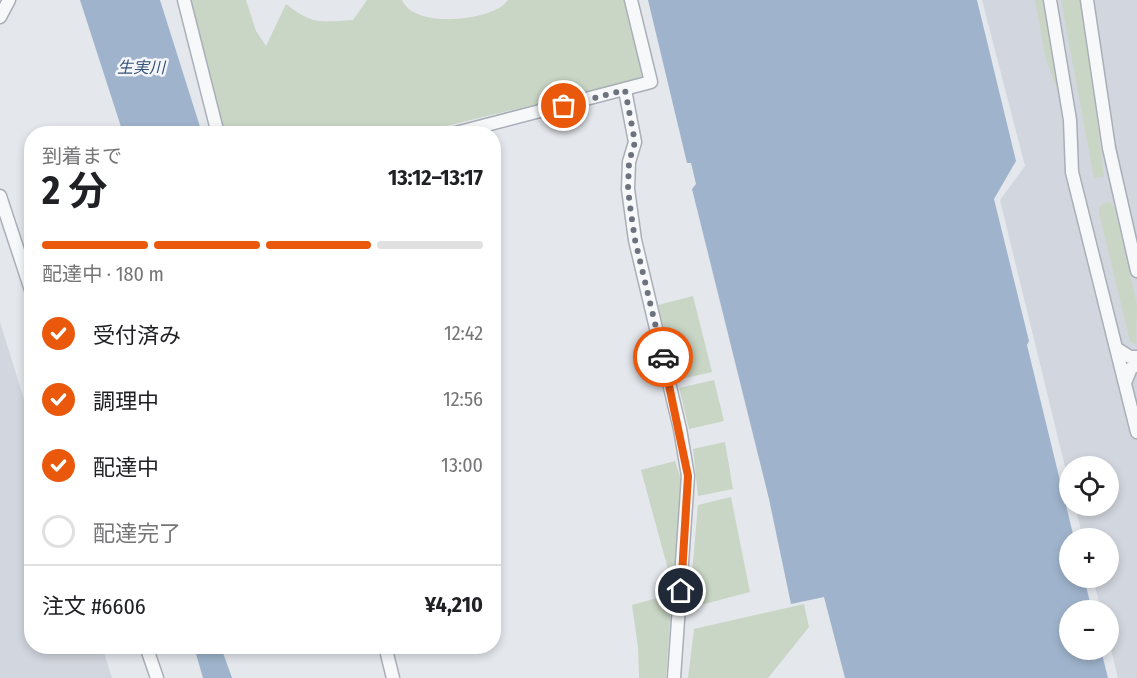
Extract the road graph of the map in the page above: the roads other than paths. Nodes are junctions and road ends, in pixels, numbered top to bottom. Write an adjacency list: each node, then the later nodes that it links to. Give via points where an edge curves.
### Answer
1 (9, 0): 6 (street)
2 (184, 0): 8 (street)
3 (631, 0): 7 (street, via 651,82)
4 (1050, 0): 13 (street, via 1070,120 1072,172)
5 (1088, 0): 12 (street, via 1109,148)
6 (0, 17)
7 (625, 90): 9 (street); 22 (street, via 635,142 628,189 635,240 688,476)
8 (215, 126)
9 (483, 126)
10 (0, 196): 11 (street)
11 (24, 269)
12 (1137, 271)
13 (1116, 348): 14 (street); 16 (street)
14 (1137, 357)
15 (1137, 365): 16 (street, via 1131,368)
16 (1125, 383): 17 (street)
17 (1137, 432)
18 (149, 654): 20 (street)
19 (387, 654): 21 (street)
20 (157, 678)
21 (393, 678)
22 (674, 678)

